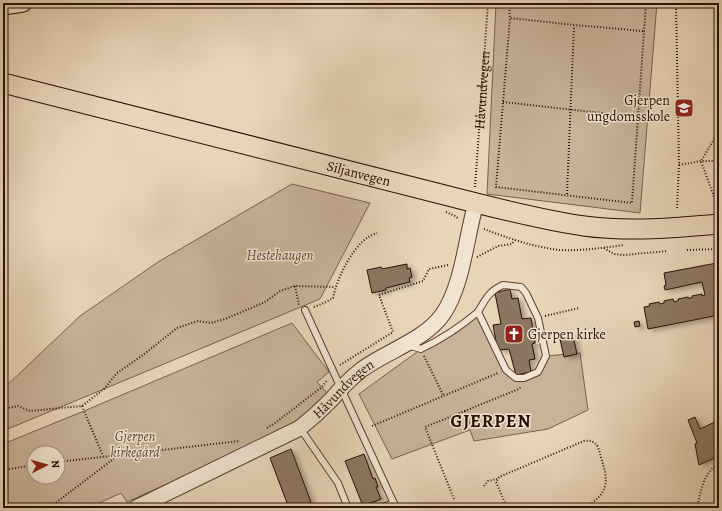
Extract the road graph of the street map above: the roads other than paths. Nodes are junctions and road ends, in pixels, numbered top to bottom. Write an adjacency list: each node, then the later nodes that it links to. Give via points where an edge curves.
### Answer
1 (23, 3): 2 (main road)
2 (3, 6)
3 (3, 83): 4 (main road, Siljanvegen)
4 (475, 197): 5 (main road, Siljanvegen, via 537,218 585,226 661,229); 8 (street, Håvundvegen, via 452,298 443,314 430,328)
5 (719, 224)
6 (305, 310): 9 (lane)
7 (478, 312): 7 (lane, via 495,288 503,285 521,287 538,318 546,356 538,372 524,378 516,378 506,370); 8 (lane, via 436,343 421,349)
8 (406, 344): 9 (street, Håvundvegen, via 361,370)
9 (341, 388): 10 (street, Håvundvegen); 11 (lane)
10 (300, 428): 12 (street, Håvundvegen); 13 (lane, via 338,483)
11 (395, 506): 14 (lane)
12 (136, 508)
13 (348, 508)
14 (379, 508)

